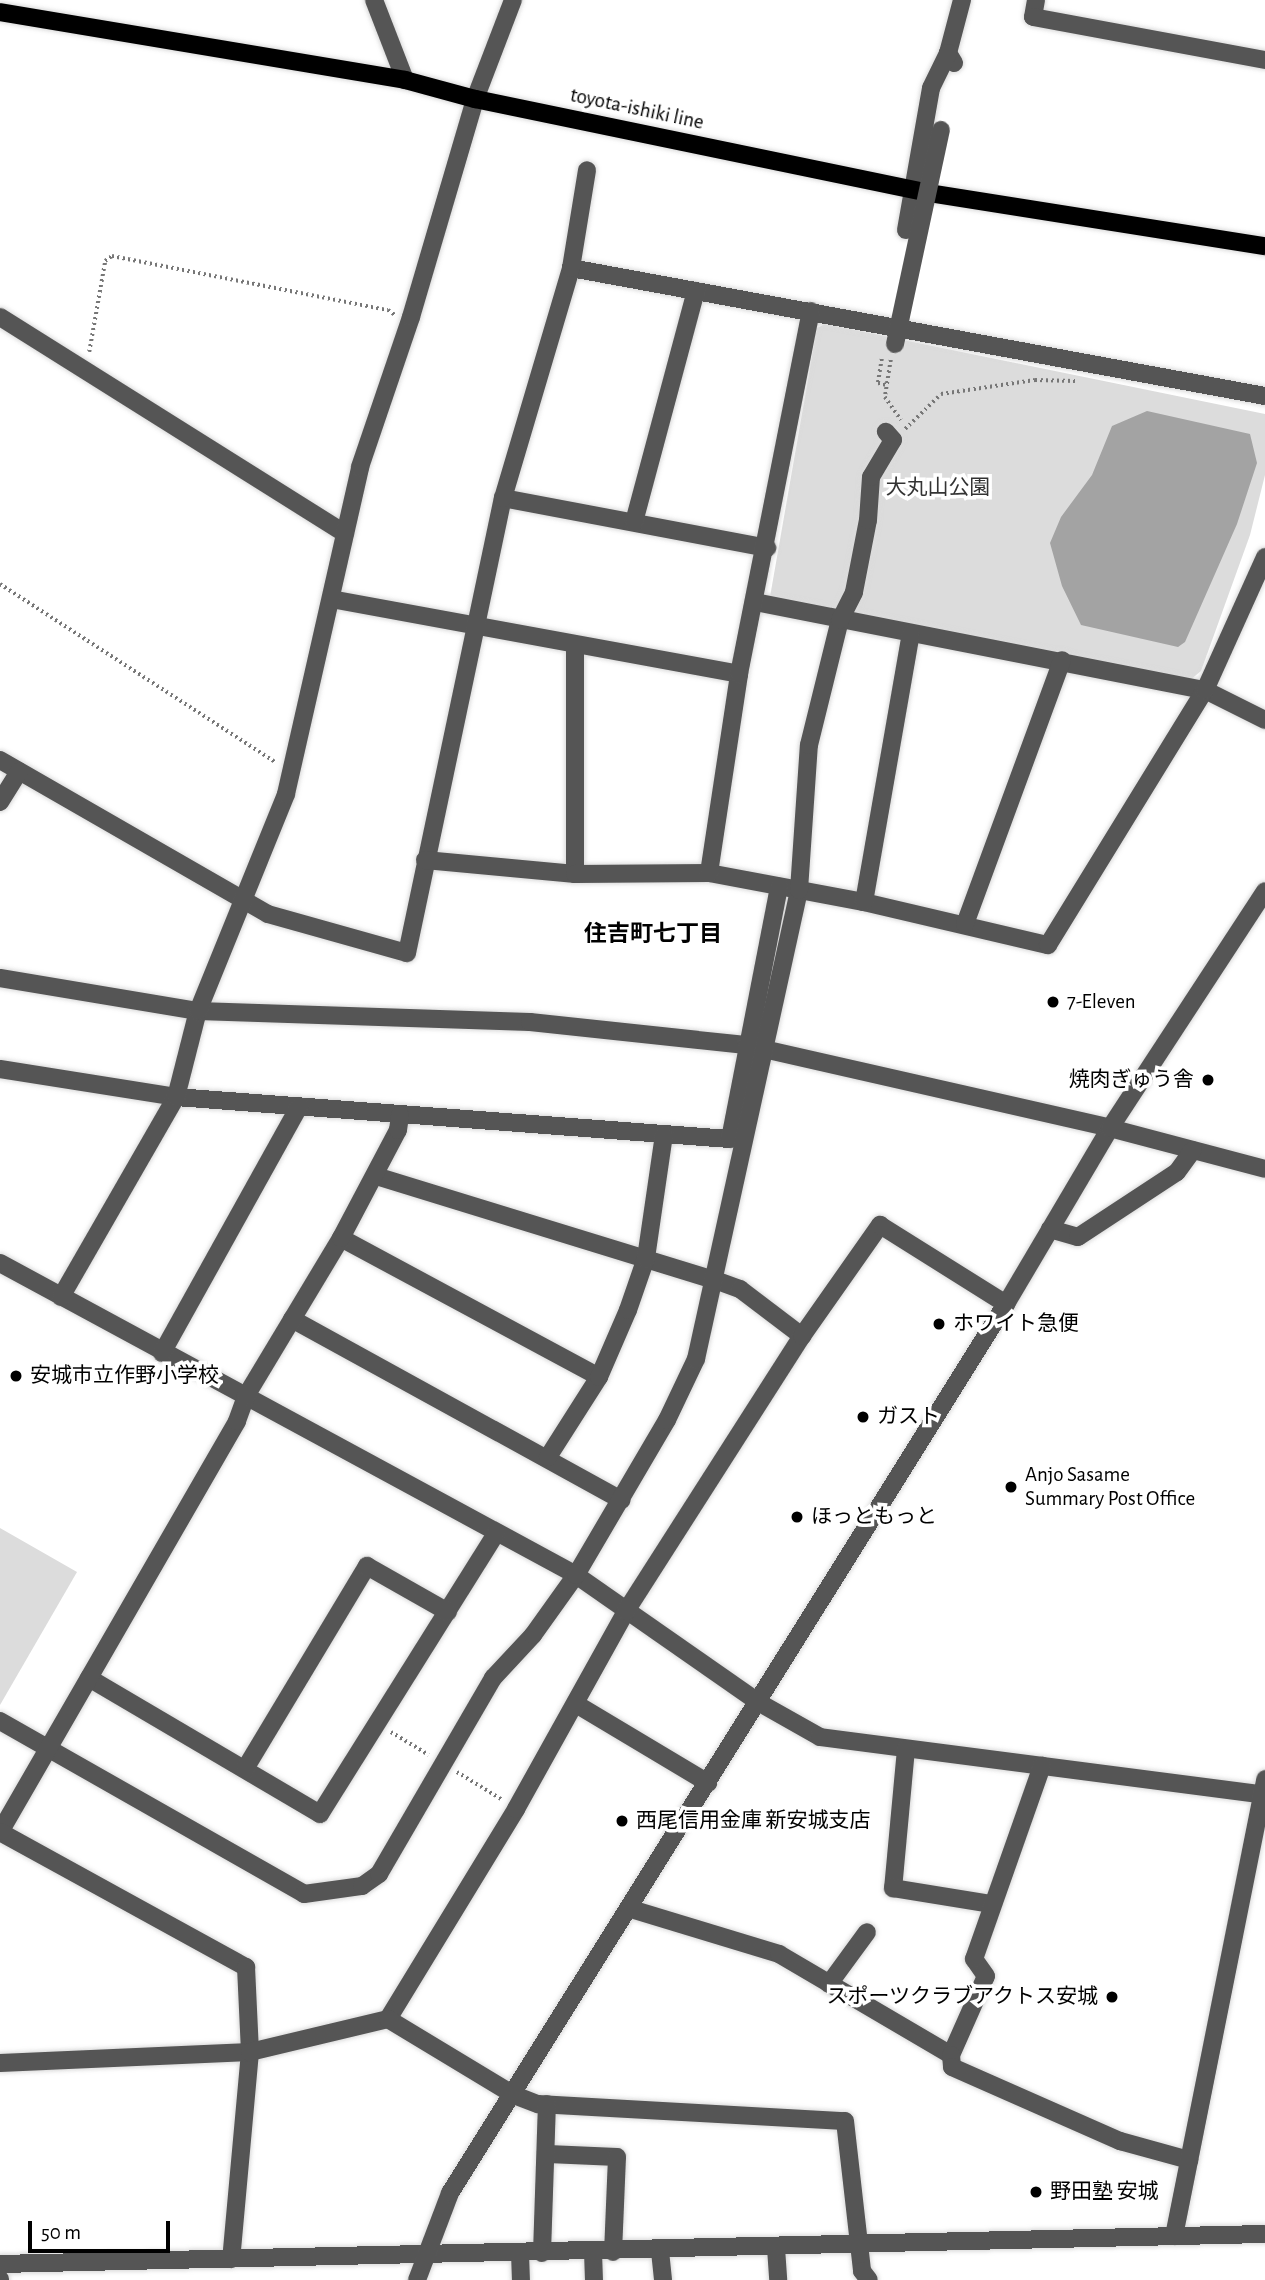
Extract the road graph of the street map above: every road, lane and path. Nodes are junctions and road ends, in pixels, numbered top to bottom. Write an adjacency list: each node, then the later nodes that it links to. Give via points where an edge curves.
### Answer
1 (374, 0): 7 (street)
2 (513, 0): 8 (street)
3 (962, 0): 11 (street, via 952,59 931,88)
4 (1036, 0): 6 (street, via 1034,17)
5 (0, 12): 7 (main road, toyota-ishiki line)
6 (1265, 60)
7 (405, 80): 8 (main road, toyota-ishiki line)
8 (475, 99): 11 (main road, toyota-ishiki line); 18 (street)
9 (941, 130): 19 (street, bridge)
10 (587, 170): 14 (street)
11 (910, 189): 12 (street); 13 (main road, toyota-ishiki line)
12 (906, 230)
13 (1265, 246)
14 (571, 268): 15 (street); 26 (street)
15 (696, 291): 16 (street); 27 (street)
16 (811, 311): 24 (street); 29 (street)
17 (0, 317): 21 (street)
18 (408, 324): 21 (path, via 388,310 112,256 105,261); 28 (street, via 360,467)
19 (895, 344): 23 (path)
20 (882, 359): 23 (path, via 878,383)
21 (86, 370): 28 (street)
22 (1086, 381): 25 (path, via 1035,380 941,394)
23 (886, 385): 25 (path, via 885,397 901,421)
24 (1265, 396)
25 (890, 436): 34 (street, via 871,477 869,520 854,592)
26 (503, 498): 27 (street); 35 (street)
27 (634, 522): 29 (street)
28 (345, 533): 32 (street)
29 (767, 548): 33 (street)
30 (1265, 557): 40 (street)
31 (0, 584): 44 (path)
32 (331, 599): 35 (street); 44 (street)
33 (755, 602): 34 (street); 39 (street)
34 (840, 620): 36 (street); 50 (street, via 809,745)
35 (475, 626): 37 (street); 46 (street)
36 (911, 634): 38 (street); 53 (street)
37 (575, 647): 39 (street); 48 (street)
38 (1062, 660): 40 (street); 54 (street)
39 (739, 674): 47 (street)
40 (1205, 690): 41 (street); 54 (street, via 1048,945)
41 (1265, 720)
42 (0, 760): 43 (street)
43 (19, 771): 45 (street); 52 (street)
44 (292, 772): 52 (street)
45 (0, 802)
46 (425, 860): 48 (street); 52 (street, via 407,953 268,914)
47 (709, 873): 48 (street); 49 (street)
48 (575, 874)
49 (779, 887): 50 (street); 57 (street)
50 (799, 890): 53 (street); 58 (street)
51 (1265, 891): 63 (street)
52 (240, 899): 56 (street)
53 (864, 902): 54 (street)
54 (965, 924)
55 (0, 978): 56 (street)
56 (198, 1011): 57 (street, via 530,1022); 60 (street)
57 (746, 1045): 58 (street); 64 (street, via 730,1139)
58 (766, 1051): 63 (street); 72 (street)
59 (0, 1069): 60 (street)
60 (176, 1097): 61 (street); 73 (street)
61 (299, 1107): 62 (street); 77 (street)
62 (400, 1115): 64 (street); 67 (street, via 398,1130)
63 (1110, 1128): 65 (street); 68 (street)
64 (664, 1135): 70 (street)
65 (1193, 1150): 66 (street); 68 (street, via 1177,1172 1077,1237)
66 (1265, 1169)
67 (376, 1176): 69 (street); 70 (street)
68 (1050, 1229): 74 (street)
69 (341, 1238): 75 (street); 78 (street)
70 (646, 1258): 72 (street); 78 (street)
71 (0, 1263): 73 (street)
72 (715, 1280): 76 (street, via 740,1289); 81 (street, via 696,1359)
73 (61, 1297): 77 (street)
74 (1006, 1304): 76 (street, via 880,1225); 87 (street)
75 (292, 1319): 79 (street); 80 (street)
76 (802, 1336): 84 (street)
77 (162, 1353): 79 (street)
78 (599, 1377): 80 (street)
79 (246, 1396): 82 (street); 86 (street, via 237,1421)
80 (548, 1457): 81 (street)
81 (621, 1500): 83 (street)
82 (495, 1535): 83 (street); 85 (street)
83 (576, 1575): 84 (street); 91 (street, via 533,1635 494,1678 379,1874 362,1886 304,1894)
84 (626, 1611): 87 (street); 88 (street)
85 (448, 1612): 93 (street, via 320,1814); 93 (street, via 367,1566)
86 (89, 1678): 91 (street); 93 (street)
87 (758, 1702): 90 (street, via 820,1738); 94 (street)
88 (576, 1704): 94 (street); 101 (street)
89 (0, 1721): 91 (street)
90 (906, 1749): 92 (street); 97 (street, via 893,1888)
91 (49, 1750): 96 (street)
92 (1042, 1766): 95 (street); 97 (street)
93 (245, 1769)
94 (708, 1783): 98 (street)
95 (1264, 1790): 108 (street)
96 (0, 1832): 102 (street, via 246,1967)
97 (992, 1904): 103 (street, via 974,1959 986,1976)
98 (631, 1909): 100 (street, via 779,1954); 105 (street)
99 (867, 1932): 100 (street)
100 (829, 1984): 103 (street)
101 (388, 2019): 102 (street); 105 (street)
102 (250, 2052): 104 (street); 119 (street)
103 (951, 2054): 108 (street, via 952,2067 1120,2141)
104 (0, 2063)
105 (514, 2095): 106 (street); 118 (street, via 450,2193)
106 (547, 2104): 107 (street); 111 (street, via 845,2122)
107 (548, 2154): 115 (street, via 617,2157); 117 (street)
108 (1189, 2160): 110 (street)
109 (1265, 2234): 110 (street)
110 (1174, 2235): 111 (street)
111 (862, 2246): 112 (street); 126 (street, via 862,2271)
112 (776, 2248): 113 (street); 125 (street)
113 (660, 2251): 115 (street); 124 (street)
114 (593, 2252): 115 (street); 117 (street); 123 (street)
115 (613, 2252)
116 (520, 2253): 117 (street); 118 (street); 122 (street)
117 (542, 2253)
118 (423, 2257): 119 (street); 121 (street)
119 (231, 2259): 120 (street)
120 (0, 2264)
121 (417, 2280)
122 (521, 2280)
123 (594, 2280)
124 (663, 2280)
125 (778, 2280)
126 (869, 2280)

